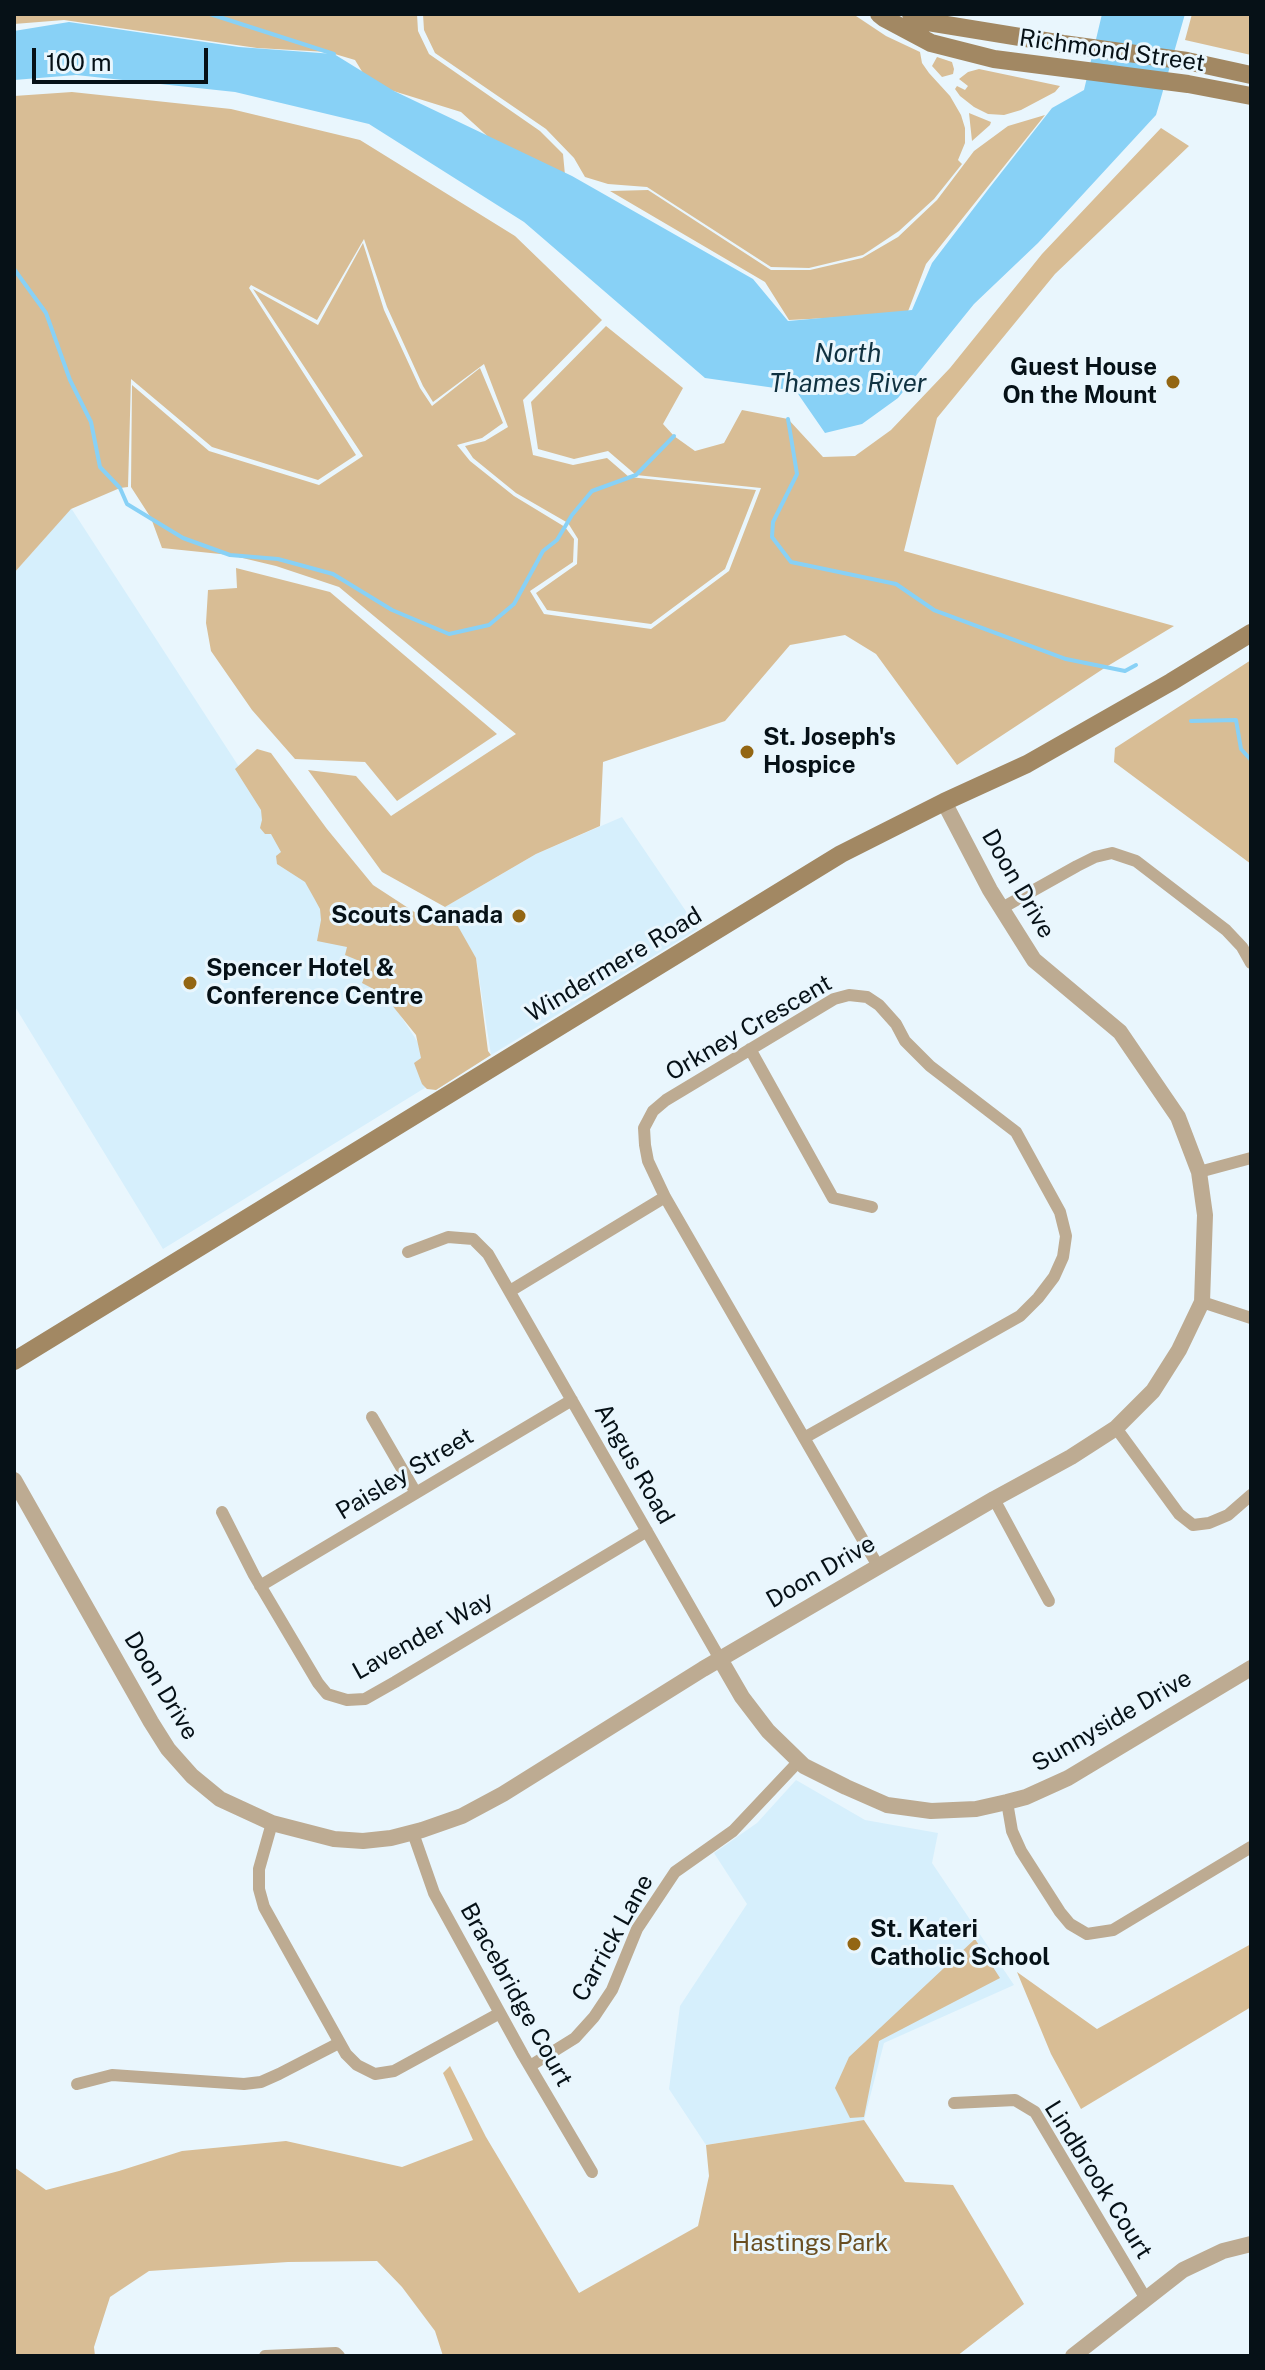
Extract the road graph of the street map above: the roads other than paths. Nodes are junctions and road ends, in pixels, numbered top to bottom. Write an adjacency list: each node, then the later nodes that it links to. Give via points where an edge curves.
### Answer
1 (879, 14): 4 (main road, Richmond Street, via 931,43 994,59)
2 (911, 14): 3 (main road, Richmond Street, via 928,22)
3 (1251, 75)
4 (1251, 96)
5 (1251, 633): 6 (main road, Windermere Road, via 1027,764)
6 (944, 802): 7 (street, Doon Drive); 18 (main road, Windermere Road, via 841,854)
7 (1002, 908): 8 (street, via 1077,866 1112,853 1136,861 1226,930); 11 (street, Doon Drive, via 1034,960 1127,1040 1178,1117)
8 (1251, 963)
9 (750, 1049): 12 (street, Orkney Crescent, via 653,1111 644,1128 645,1145); 13 (street, via 833,1198); 22 (street, Orkney Crescent, via 834,999 867,997 930,1066 1016,1132 1060,1212 1066,1236 1054,1277 1020,1316)
10 (1251, 1158): 11 (street)
11 (1199, 1172): 16 (street, Doon Drive, via 1205,1215)
12 (665, 1197): 15 (street); 22 (street, Orkney Crescent)
13 (872, 1207)
14 (408, 1252): 15 (street, Angus Road, via 448,1237 473,1239)
15 (510, 1291): 19 (street, Angus Road)
16 (1202, 1302): 17 (street); 21 (street, Doon Drive, via 1153,1391)
17 (1251, 1318)
18 (14, 1361)
19 (572, 1400): 24 (street, Paisley Street); 28 (street, Angus Road)
20 (372, 1417): 24 (street)
21 (1116, 1428): 25 (street, via 1179,1514 1193,1525 1228,1515); 26 (street, Doon Drive)
22 (804, 1438): 29 (street, Orkney Crescent)
23 (14, 1480): 36 (street, Doon Drive, via 168,1749 220,1799)
24 (416, 1493): 30 (street, Paisley Street)
25 (1251, 1495)
26 (994, 1499): 29 (street, Doon Drive); 31 (street)
27 (222, 1512): 30 (street)
28 (647, 1531): 30 (street, Lavender Way, via 365,1699 327,1694); 32 (street, Angus Road)
29 (878, 1566): 32 (street, Doon Drive)
30 (260, 1586)
31 (1049, 1601)
32 (720, 1659): 34 (street, Sunnyside Drive, via 768,1731); 37 (street, Doon Drive, via 503,1794)
33 (1251, 1668): 35 (street, Sunnyside Drive, via 1068,1778)
34 (799, 1761): 35 (street, Sunnyside Drive, via 887,1805 931,1811); 41 (street, Carrick Lane, via 733,1831 675,1872 637,1929 612,1990 594,2017 575,2038)
35 (1007, 1802): 38 (street, via 1021,1851 1060,1912 1087,1934 1113,1930)
36 (272, 1823): 37 (street, Doon Drive, via 334,1839 363,1841); 40 (street, via 259,1869 264,1907)
37 (413, 1833): 39 (street, Bracebridge Court, via 434,1893)
38 (1251, 1847)
39 (500, 2013): 40 (street, via 394,2071 375,2074 357,2065); 41 (street, Bracebridge Court)
40 (339, 2043): 42 (street, via 261,2082 112,2075)
41 (530, 2066): 44 (street, Bracebridge Court)
42 (77, 2084)
43 (954, 2103): 46 (street, Lindbrook Court, via 1015,2100 1035,2112)
44 (592, 2172)
45 (1251, 2244): 46 (street, via 1183,2270)
46 (1146, 2299): 49 (street)
47 (265, 2356): 48 (street)
48 (339, 2356)
49 (1073, 2356)

